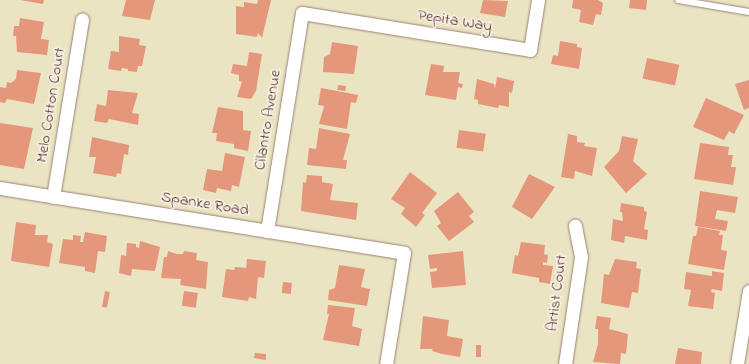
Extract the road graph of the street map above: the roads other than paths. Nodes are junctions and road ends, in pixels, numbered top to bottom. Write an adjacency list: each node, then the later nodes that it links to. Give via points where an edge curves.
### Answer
1 (538, 0): 4 (street, Pepita Way, via 530,50)
2 (678, 0): 3 (lane)
3 (749, 12)
4 (302, 13): 9 (street, Cilantro Avenue)
5 (82, 19): 7 (street, Melo Cotton Court)
6 (0, 188): 7 (street, Spanke Road)
7 (53, 197): 9 (street, Spanke Road)
8 (575, 226): 12 (street, Artist Court, via 581,257)
9 (267, 231): 11 (street, Spanke Road, via 404,253)
10 (749, 291): 13 (street)
11 (386, 364)
12 (565, 364)
13 (737, 364)

